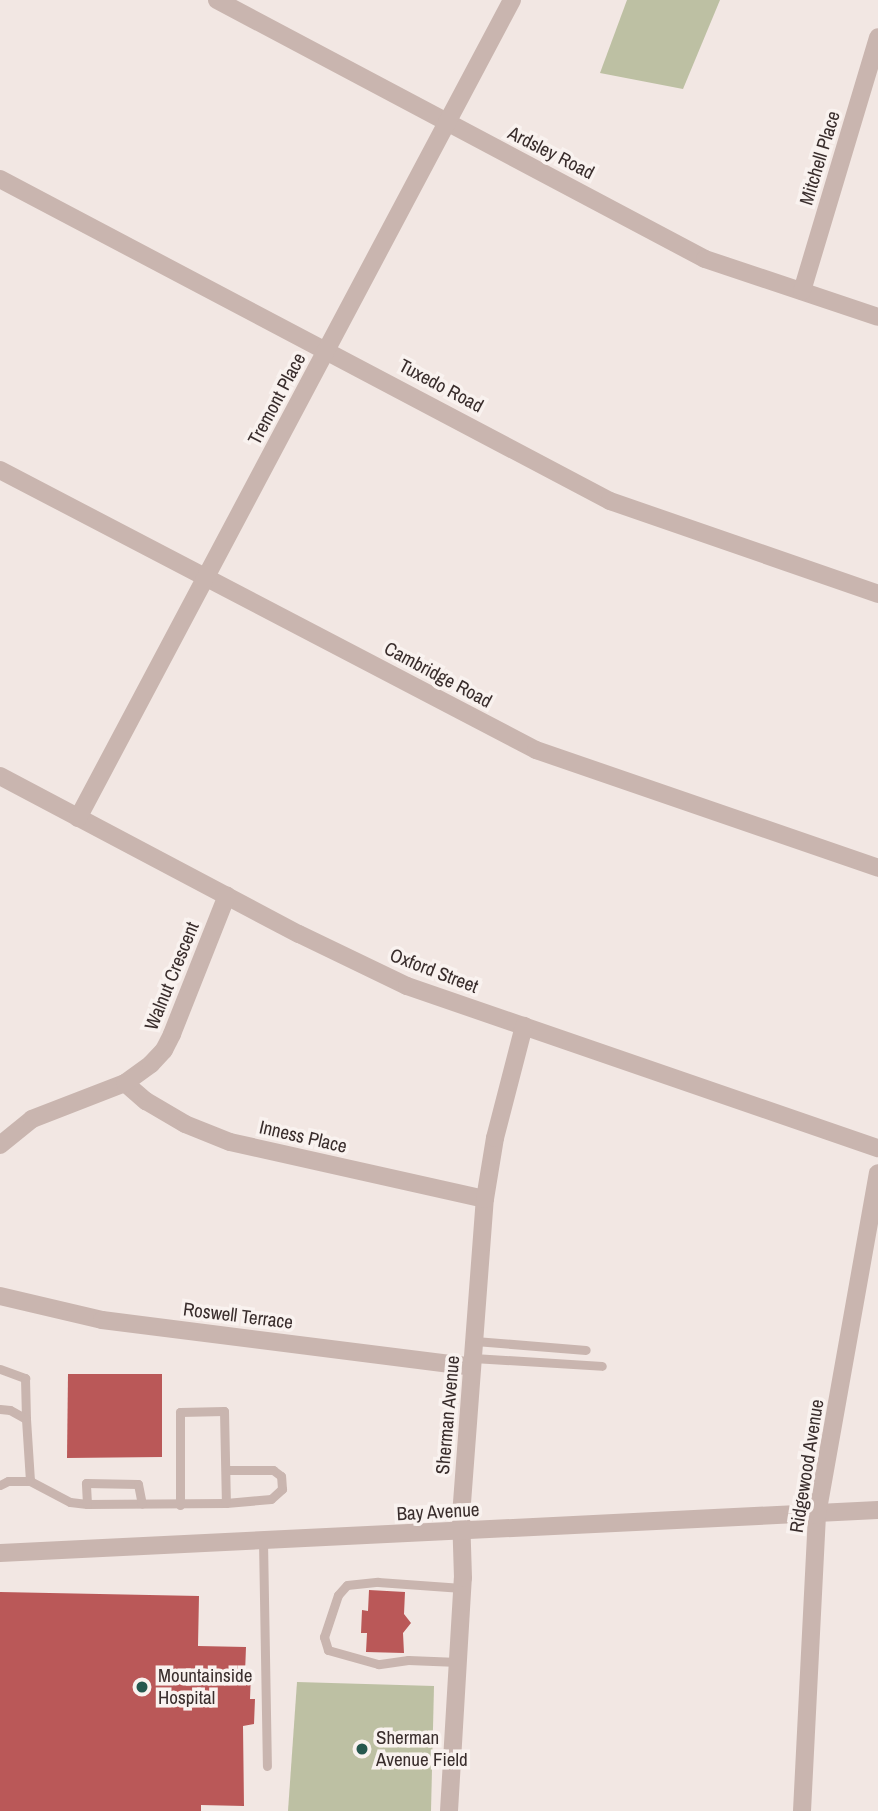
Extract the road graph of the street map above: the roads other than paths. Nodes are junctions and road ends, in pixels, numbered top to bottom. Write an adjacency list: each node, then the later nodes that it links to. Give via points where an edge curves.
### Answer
1 (217, 0): 4 (street, Ardsley Road)
2 (512, 0): 4 (street, Tremont Place)
3 (878, 37): 6 (street, Mitchell Place)
4 (447, 122): 6 (street, Ardsley Road, via 705,258); 8 (street, Tremont Place)
5 (0, 179): 8 (street, Tuxedo Road)
6 (802, 291): 7 (street, Ardsley Road)
7 (878, 317)
8 (327, 349): 10 (street, Tremont Place); 11 (street, Tuxedo Road, via 610,501)
9 (0, 470): 10 (street, Cambridge Road)
10 (206, 577): 13 (street, Tremont Place); 14 (street, Cambridge Road, via 536,750)
11 (878, 594)
12 (0, 776): 13 (street, Oxford Street)
13 (78, 818): 15 (street, Oxford Street)
14 (878, 868)
15 (227, 895): 16 (street, Oxford Street, via 407,986); 17 (street, Walnut Crescent, via 164,1051)
16 (524, 1026): 19 (street, Oxford Street); 21 (street, Sherman Avenue, via 495,1138)
17 (125, 1083): 18 (street, Walnut Crescent, via 32,1119); 21 (street, Inness Place, via 186,1124 230,1142)
18 (0, 1145)
19 (878, 1148)
20 (878, 1173): 37 (street, Ridgewood Avenue)
21 (485, 1199): 24 (street, Sherman Avenue)
22 (0, 1296): 24 (street, Roswell Terrace, via 102,1320)
23 (586, 1350): 24 (lane)
24 (473, 1355): 25 (lane); 38 (street, Sherman Avenue)
25 (602, 1366)
26 (0, 1368): 28 (lane, via 25,1378)
27 (0, 1409): 28 (lane)
28 (26, 1419): 30 (lane)
29 (226, 1470): 32 (lane); 32 (lane, via 273,1470 281,1476 282,1489 271,1499); 35 (lane, via 224,1411 180,1412)
30 (30, 1481): 31 (lane); 33 (lane, via 70,1502)
31 (0, 1485)
32 (226, 1503): 35 (lane)
33 (87, 1504): 34 (lane); 34 (lane, via 86,1483 138,1484)
34 (142, 1504): 35 (lane)
35 (180, 1505)
36 (878, 1510): 37 (street, Bay Avenue)
37 (817, 1514): 38 (street, Bay Avenue); 45 (street, Ridgewood Avenue)
38 (462, 1532): 39 (street, Bay Avenue); 41 (street, Sherman Avenue)
39 (263, 1541): 40 (street, Bay Avenue); 43 (lane)
40 (0, 1553)
41 (462, 1588): 42 (street, Sherman Avenue); 42 (lane, via 378,1582 347,1585 338,1595 324,1637 328,1650 378,1664)
42 (458, 1662): 44 (street, Sherman Avenue)
43 (267, 1766)
44 (449, 1811)
45 (802, 1811)

